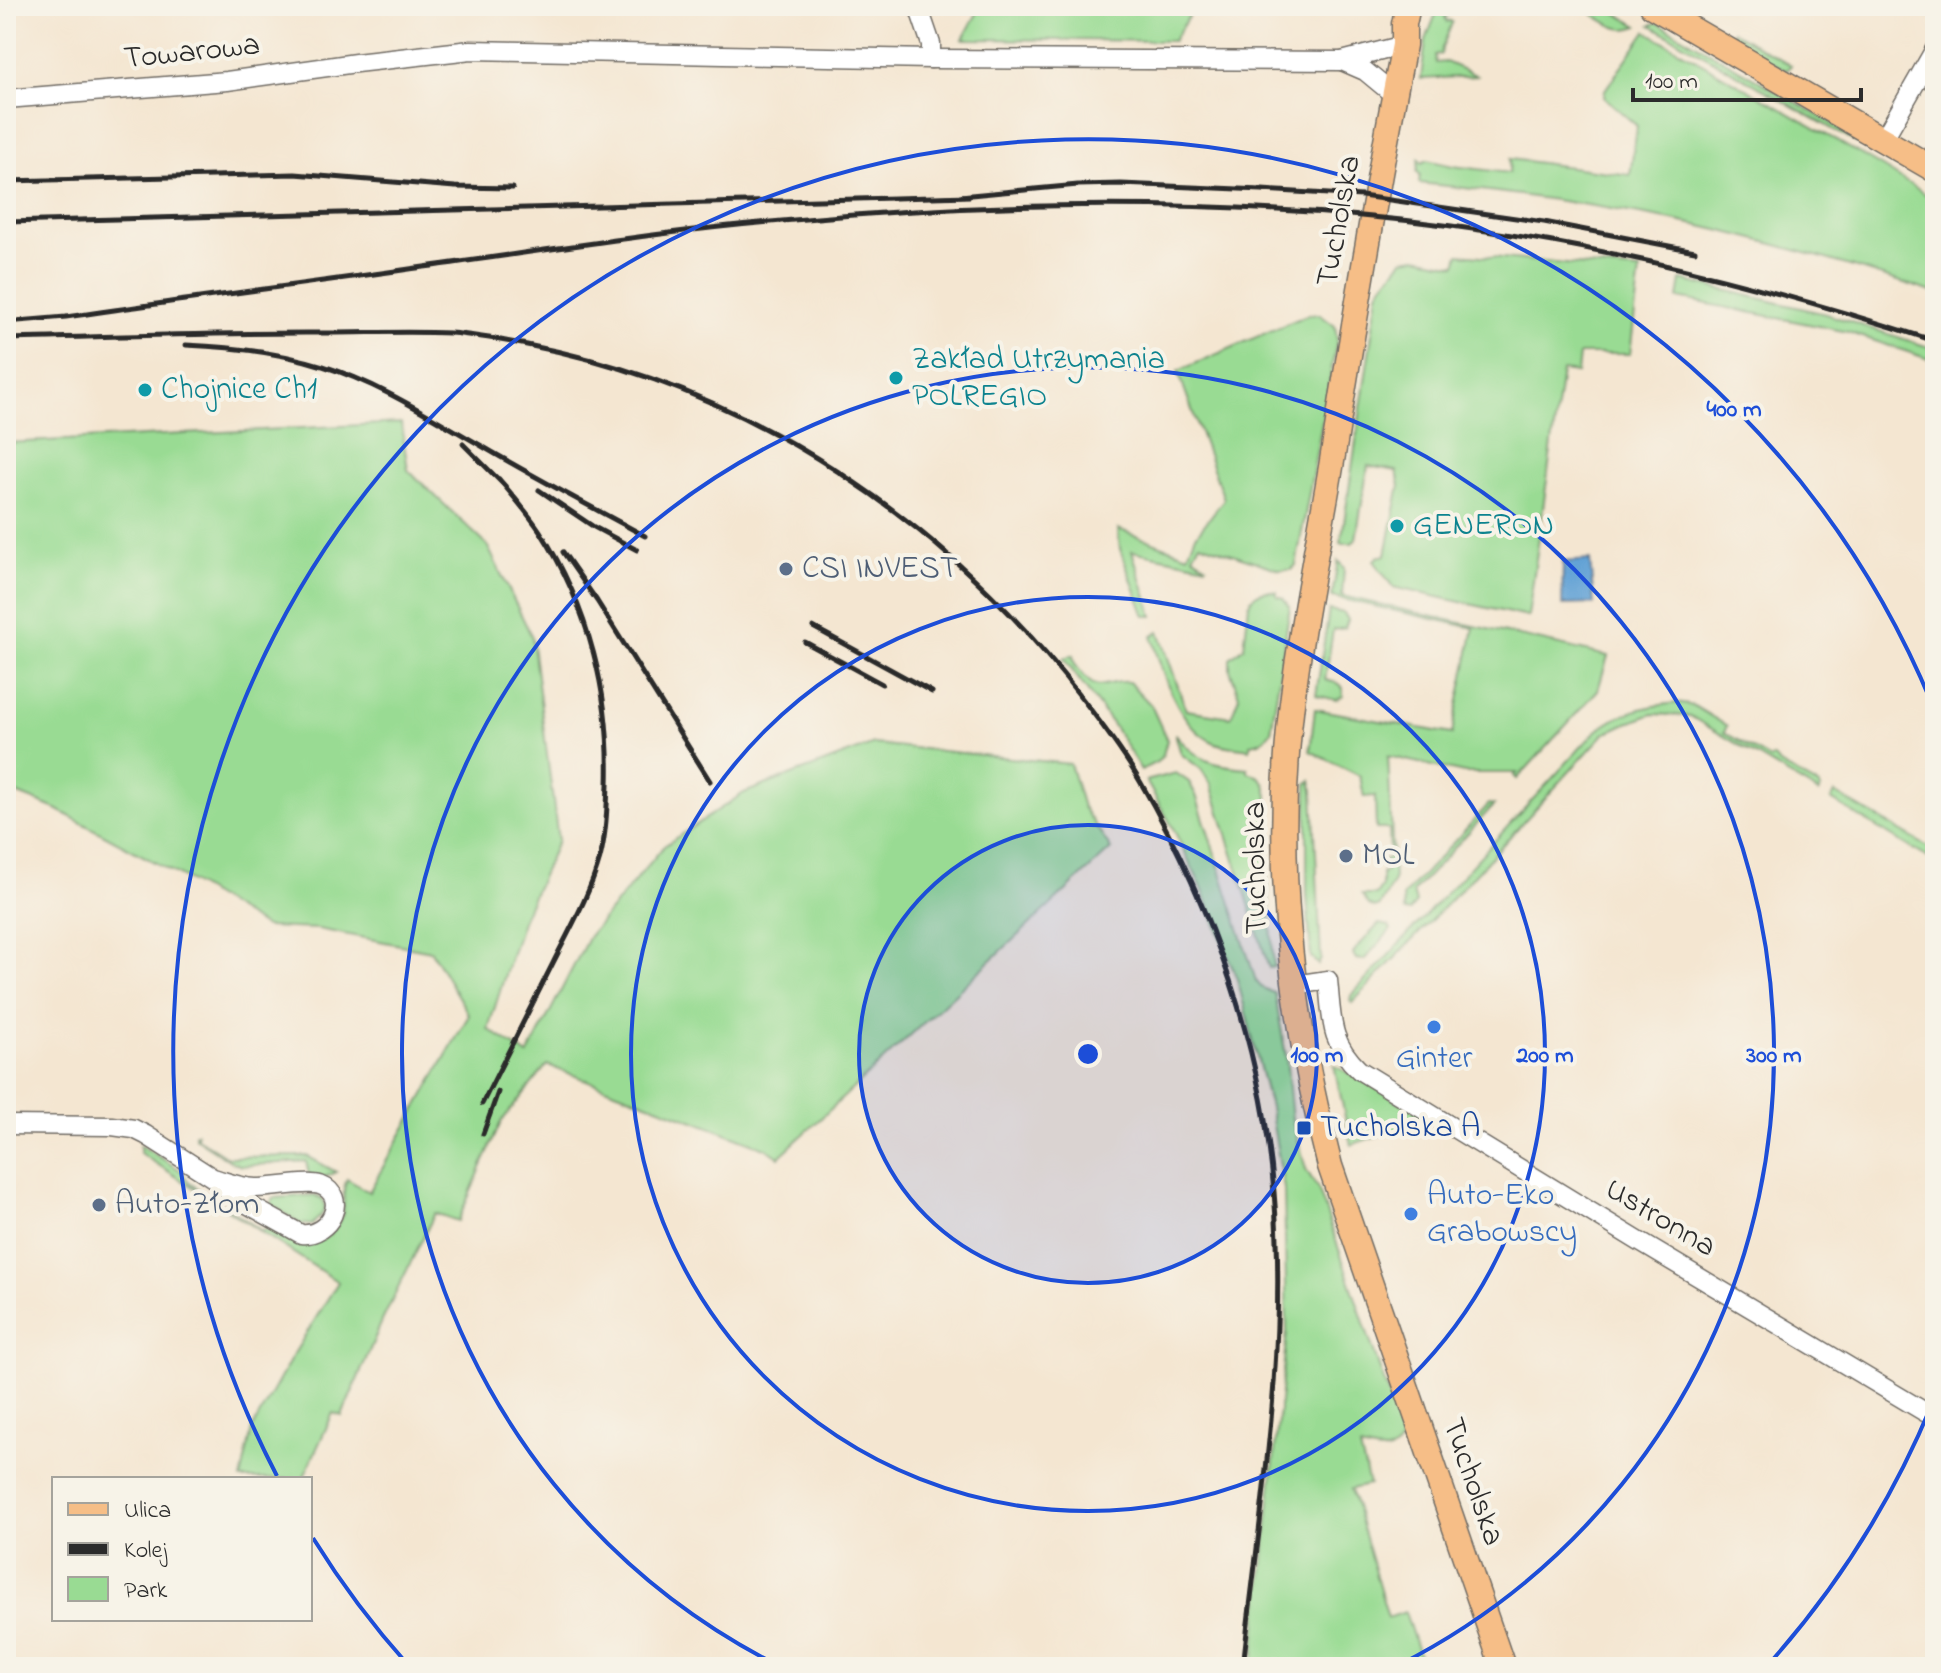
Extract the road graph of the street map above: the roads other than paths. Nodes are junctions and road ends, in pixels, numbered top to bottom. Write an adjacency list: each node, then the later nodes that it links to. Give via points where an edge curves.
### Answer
1 (918, 6): 7 (street)
2 (1408, 6): 5 (main road, Tucholska)
3 (1425, 6): 5 (main road, Tucholska)
4 (1652, 6): 11 (main road)
5 (1404, 45): 8 (street, Towarowa); 9 (main road, Tucholska)
6 (1935, 49): 11 (street)
7 (931, 59): 8 (street, Towarowa); 10 (street, Towarowa, via 471,50 227,81)
8 (1342, 61): 9 (street, Towarowa, via 1365,71)
9 (1394, 95): 13 (main road, Tucholska, via 1289,729 1284,849)
10 (6, 99)
11 (1883, 140): 12 (main road)
12 (1935, 170)
13 (1294, 985): 16 (street, Ustronna, via 1328,980 1337,1042 1359,1070); 17 (main road, Tucholska, via 1308,1076 1330,1166)
14 (6, 1125): 15 (street, via 125,1127 142,1132)
15 (213, 1178): 15 (street, via 238,1199 301,1234 321,1230 335,1207 320,1185 248,1188)
16 (1935, 1418)
17 (1503, 1667)

